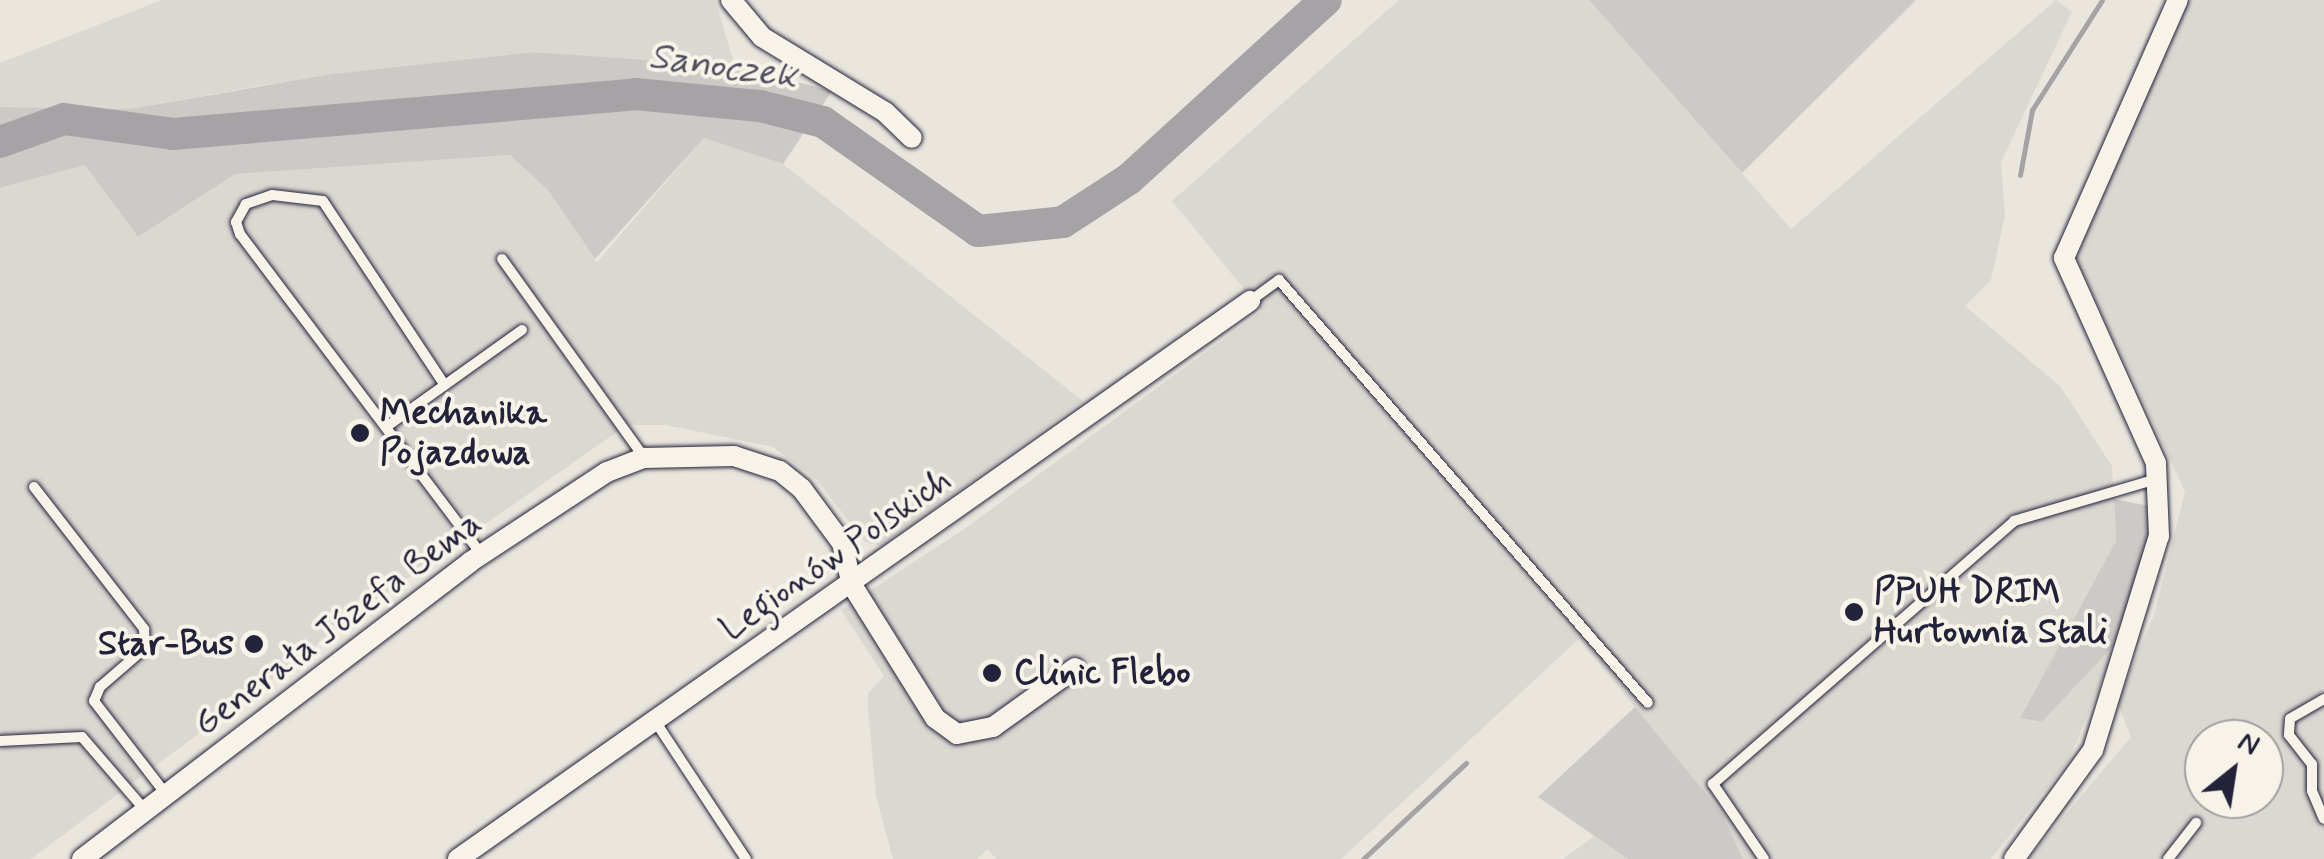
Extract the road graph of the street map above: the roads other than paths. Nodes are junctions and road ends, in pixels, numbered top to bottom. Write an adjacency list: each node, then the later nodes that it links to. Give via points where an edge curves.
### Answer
1 (731, 0): 3 (street, via 762,37 885,112)
2 (2178, 0): 10 (street, via 2064,258)
3 (912, 138)
4 (502, 259): 9 (lane)
5 (1250, 301): 13 (street, Legionów Polskich); 16 (lane, via 1279,280)
6 (522, 330): 7 (lane)
7 (444, 384): 8 (lane); 8 (lane, via 323,201 272,196 246,204 236,222 240,234)
8 (386, 427): 12 (lane)
9 (644, 458): 12 (street, Generała Józefa Bema, via 608,472); 13 (street, Generała Józefa Bema, via 734,456 780,471 842,543)
10 (2158, 478): 28 (lane, via 2014,521 1713,784); 29 (street, via 2158,536 2106,721 2078,778)
11 (34, 487): 21 (lane, via 144,629 145,648 100,687 94,702)
12 (481, 554): 21 (street, Generała Józefa Bema)
13 (852, 585): 14 (street, Generała Józefa Bema, via 935,718 957,734 993,727); 17 (street, Legionów Polskich)
14 (1075, 668)
15 (2324, 699): 19 (lane, via 2290,720 2289,736)
16 (1648, 703)
17 (654, 720): 26 (street, Legionów Polskich); 27 (lane)
18 (3, 740): 22 (lane, via 82,738)
19 (2312, 772): 20 (lane); 23 (lane)
20 (2324, 784)
21 (167, 794): 22 (street, Generała Józefa Bema)
22 (145, 811): 25 (street, Generała Józefa Bema)
23 (2324, 818)
24 (2196, 823): 30 (lane)
25 (82, 859)
26 (458, 859)
27 (746, 859)
28 (1764, 859)
29 (2014, 859)
30 (2168, 859)

